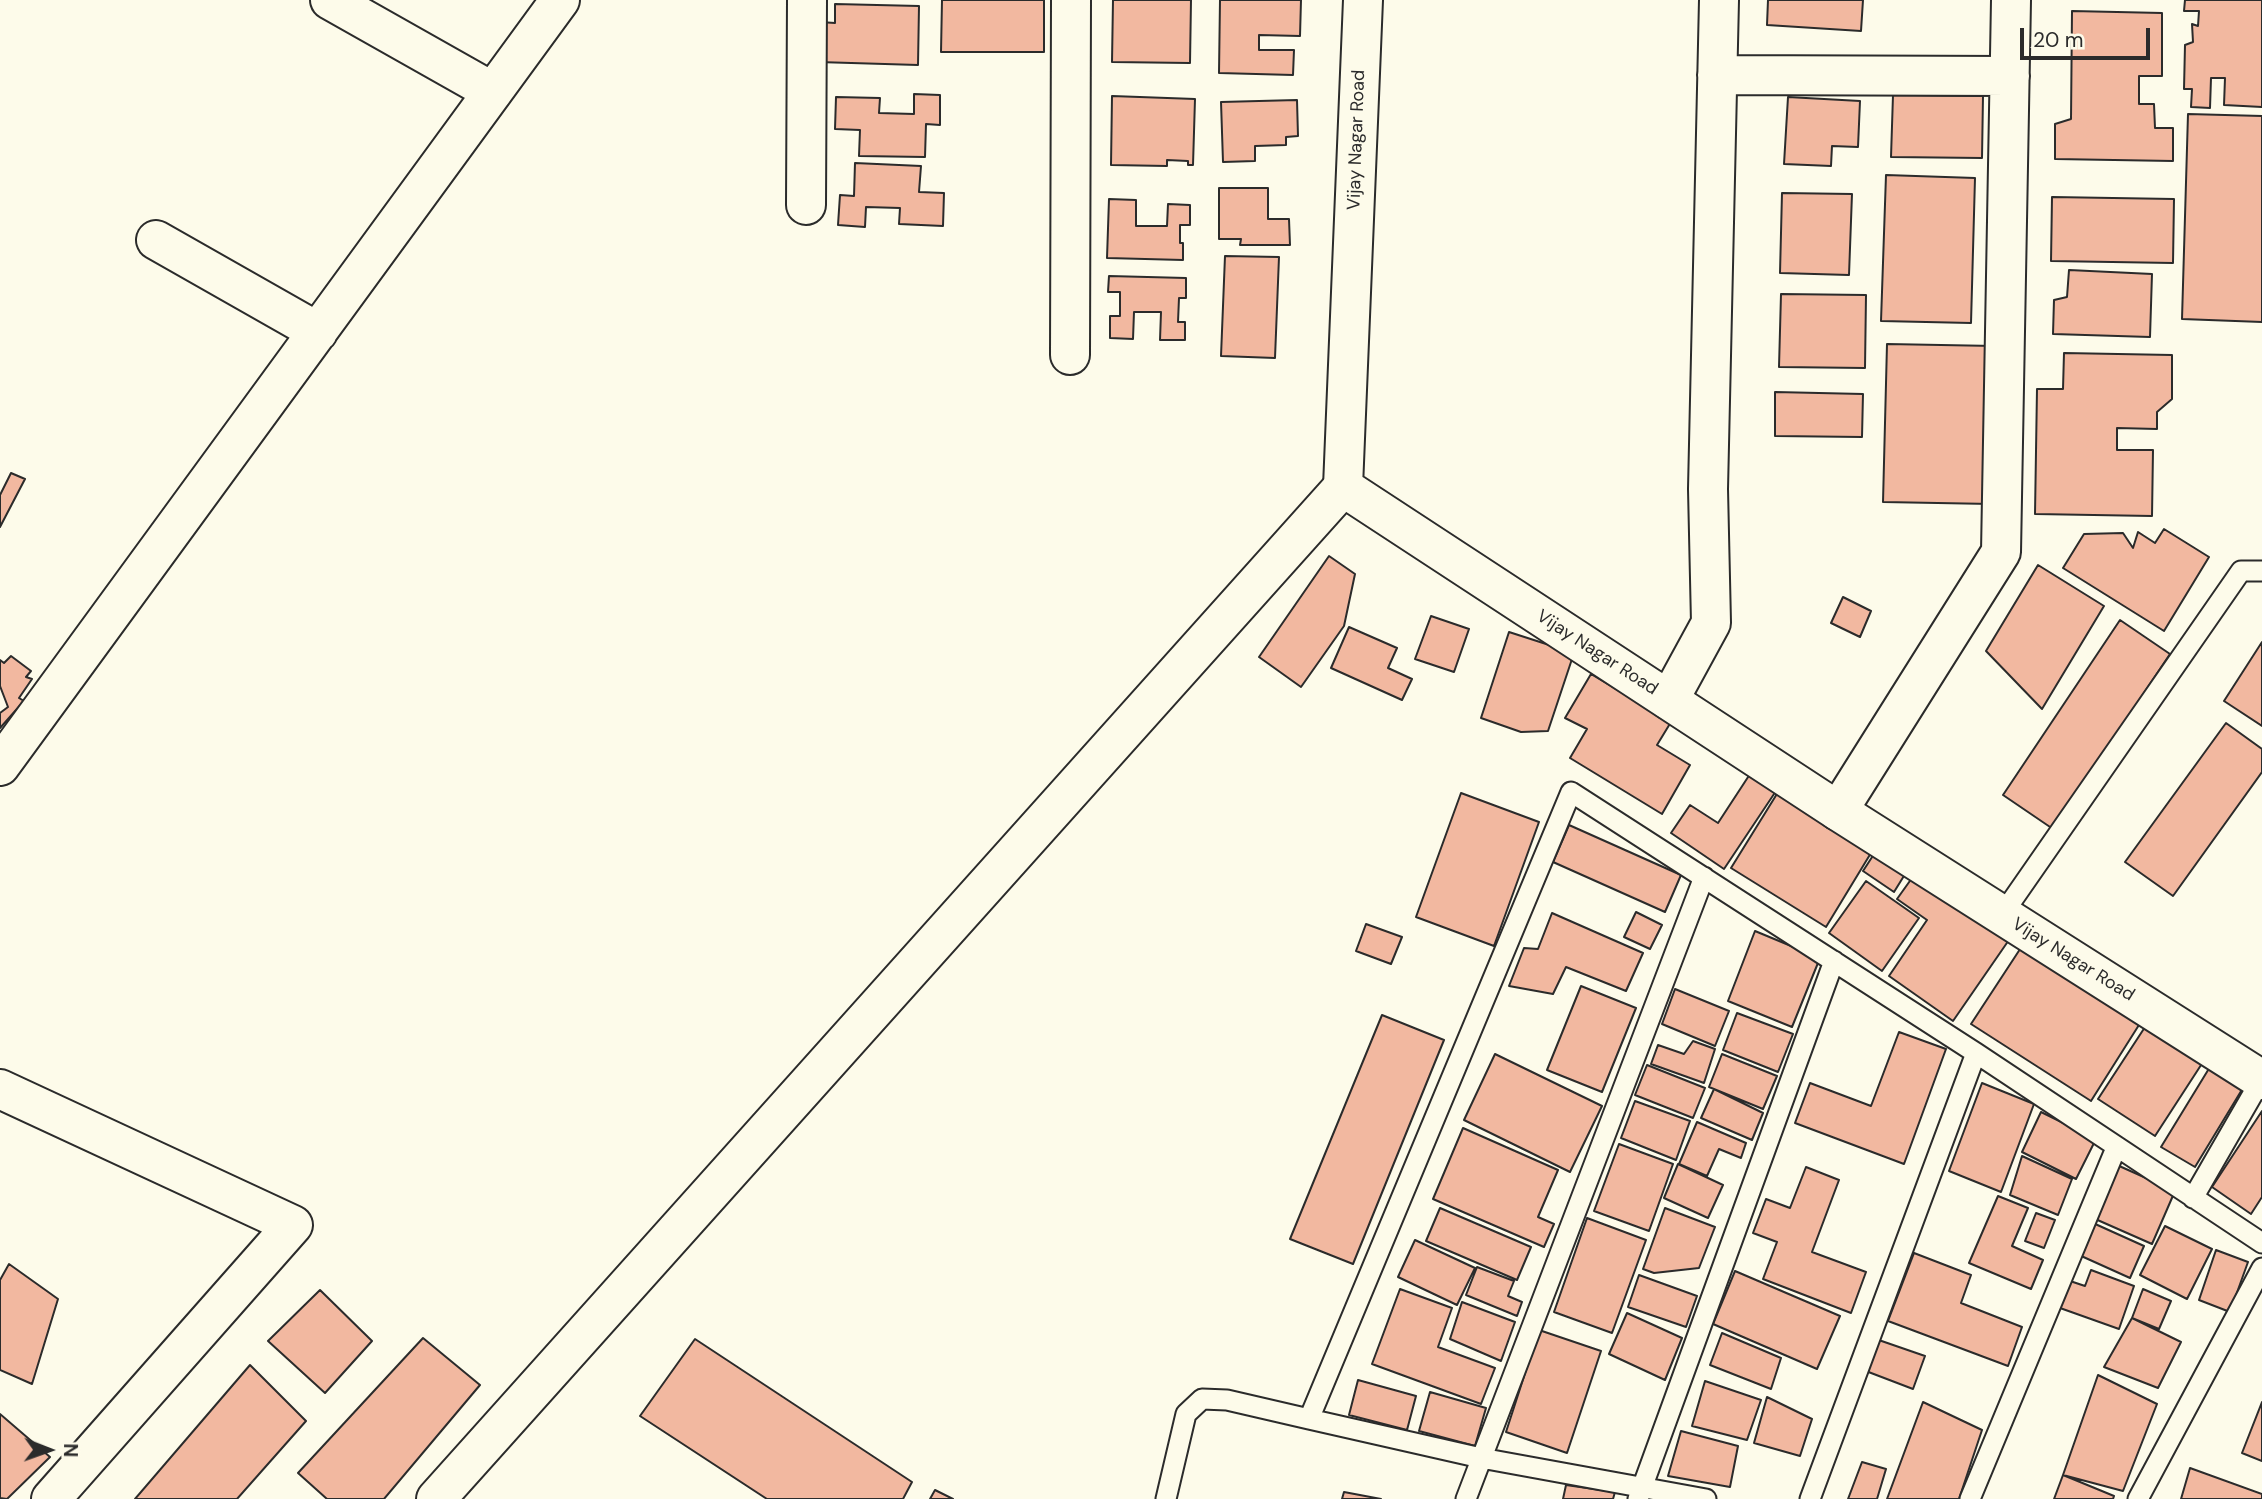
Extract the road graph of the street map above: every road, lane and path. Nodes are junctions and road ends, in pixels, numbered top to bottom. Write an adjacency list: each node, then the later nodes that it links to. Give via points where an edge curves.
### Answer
1 (330, 0): 10 (street)
2 (560, 0): 10 (street)
3 (807, 0): 11 (street)
4 (1071, 0): 14 (street)
5 (1363, 0): 15 (street, Vijay Nagar Road)
6 (1719, 0): 8 (street)
7 (2011, 0): 9 (street)
8 (1717, 75): 9 (street); 17 (street, via 1708,489 1711,624)
9 (2010, 76): 19 (street, via 2001,552)
10 (493, 92): 13 (street)
11 (806, 205)
12 (156, 240): 13 (street)
13 (318, 332): 18 (street)
14 (1070, 355)
15 (1343, 487): 17 (street, Vijay Nagar Road); 34 (street)
16 (2262, 571): 21 (lane, via 2241,571)
17 (1669, 700): 19 (street, Vijay Nagar Road)
18 (0, 765)
19 (1838, 811): 21 (street, Vijay Nagar Road)
20 (1704, 877): 22 (lane); 30 (lane, via 1571,792); 31 (lane)
21 (2002, 915): 24 (street, Vijay Nagar Road)
22 (1834, 961): 23 (lane); 32 (lane)
23 (1976, 1053): 26 (lane); 38 (lane)
24 (2262, 1080): 27 (lane)
25 (0, 1089): 33 (street, via 293,1225)
26 (2116, 1148): 27 (lane); 39 (lane)
27 (2193, 1198): 28 (lane)
28 (2262, 1243)
29 (2262, 1268): 40 (lane)
30 (1309, 1419): 31 (lane); 35 (lane, via 1227,1400 1202,1399 1186,1415)
31 (1481, 1458): 32 (lane); 36 (lane)
32 (1639, 1493): 37 (lane)
33 (51, 1499)
34 (436, 1499)
35 (1166, 1499)
36 (1466, 1499)
37 (1706, 1499)
38 (1810, 1499)
39 (1970, 1499)
40 (2138, 1499)

